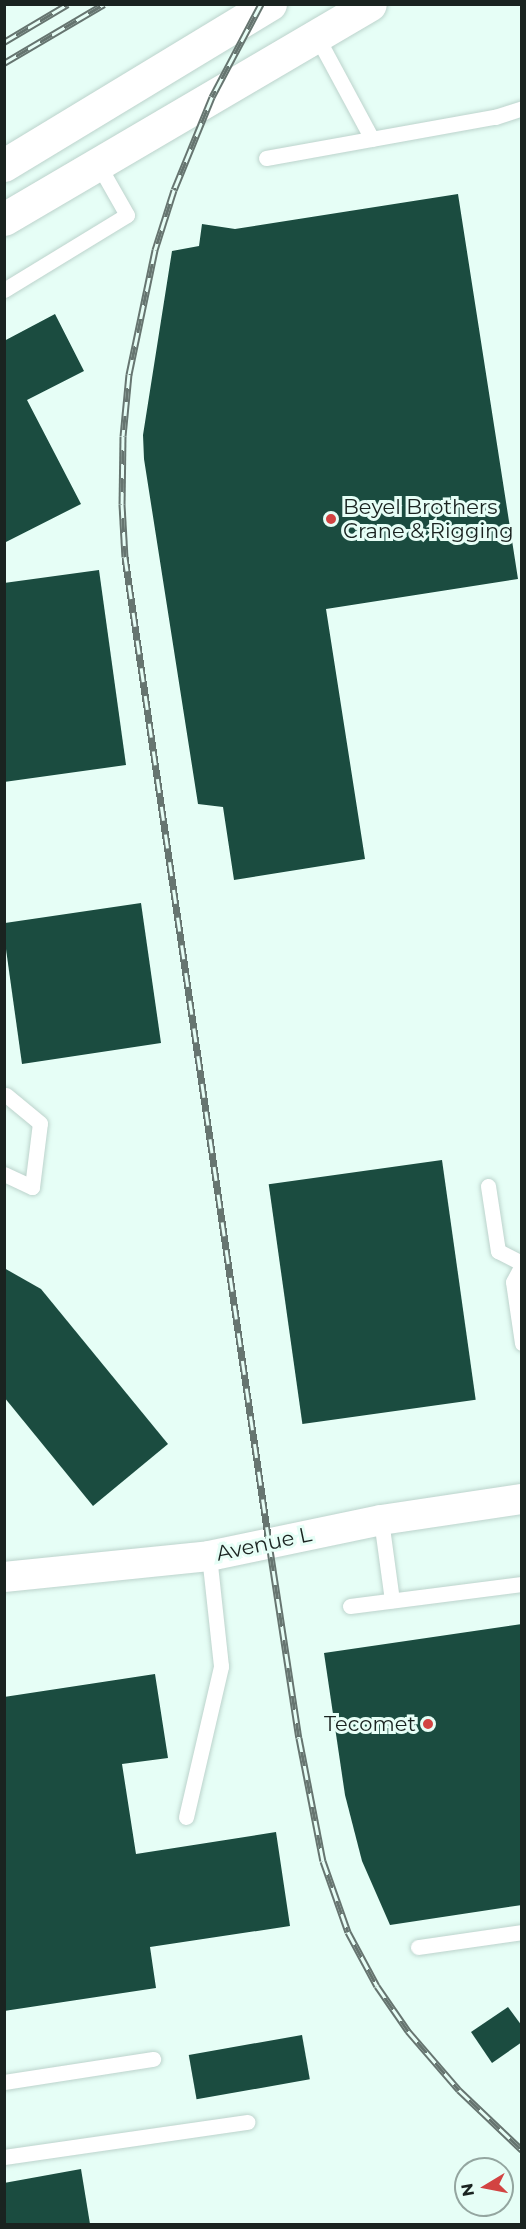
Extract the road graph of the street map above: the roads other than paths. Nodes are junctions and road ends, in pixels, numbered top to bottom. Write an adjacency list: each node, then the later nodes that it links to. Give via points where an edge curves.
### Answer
1 (270, 4): 8 (main road)
2 (370, 4): 3 (main road)
3 (316, 35): 5 (lane); 7 (main road)
4 (522, 108): 5 (lane, via 495,117)
5 (372, 139): 6 (lane)
6 (266, 158)
7 (98, 164): 9 (main road); 10 (lane, via 127,215)
8 (4, 165)
9 (4, 219)
10 (4, 290)
11 (6, 1095): 12 (lane, via 40,1122 32,1187)
12 (4, 1174)
13 (488, 1186): 14 (lane, via 498,1251)
14 (522, 1264): 15 (lane, via 513,1282)
15 (522, 1343)
16 (522, 1499): 17 (street, Avenue L)
17 (381, 1520): 18 (street, Avenue L); 21 (lane)
18 (209, 1556): 19 (street, Avenue L); 23 (lane, via 220,1666)
19 (4, 1577)
20 (522, 1584): 21 (lane)
21 (393, 1600): 22 (lane)
22 (350, 1606)
23 (186, 1817)
24 (522, 1932): 25 (lane)
25 (418, 1947)
26 (153, 2059): 27 (lane)
27 (4, 2082)
28 (248, 2122): 29 (lane)
29 (4, 2157)

